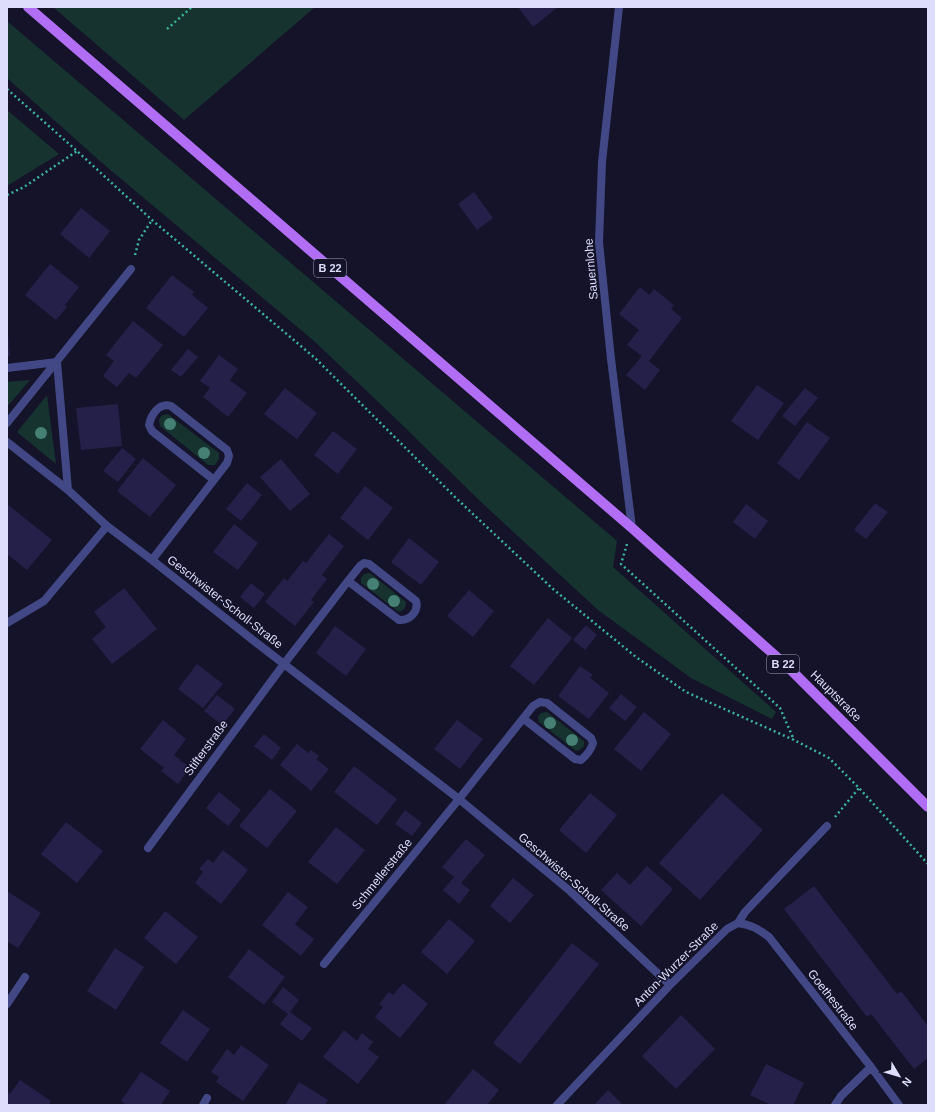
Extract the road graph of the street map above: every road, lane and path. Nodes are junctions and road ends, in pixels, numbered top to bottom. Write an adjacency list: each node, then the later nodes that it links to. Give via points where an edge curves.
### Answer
1 (28, 7): 17 (main road, B 22)
2 (192, 7): 4 (path)
3 (620, 7): 17 (street, Sauernlohe, via 602,162 599,242)
4 (167, 29)
5 (7, 89): 6 (path)
6 (77, 151): 7 (path, via 24,187); 8 (path)
7 (7, 195)
8 (152, 220): 9 (path, via 139,240); 23 (path, via 315,358 457,499 548,584 636,658 686,692)
9 (131, 269): 10 (street)
10 (57, 362): 11 (street); 12 (street); 15 (street)
11 (7, 368)
12 (7, 423)
13 (7, 442): 15 (street, Geschwister-Scholl-Straße)
14 (214, 480): 14 (street, Geschwister-Scholl-Straße, via 227,463 227,450 171,406 160,406 150,419 149,426 152,431); 18 (street, Geschwister-Scholl-Straße)
15 (68, 490): 16 (street, Geschwister-Scholl-Straße)
16 (107, 526): 18 (street, Geschwister-Scholl-Straße); 20 (street, via 44,601)
17 (632, 528): 23 (path, via 621,564 780,708); 26 (main road, Hauptstraße / B 22, via 789,668)
18 (152, 560): 21 (street, Geschwister-Scholl-Straße)
19 (348, 581): 19 (street, Geschwister-Scholl-Straße, via 399,620 409,619 416,610 416,601 369,564 364,563 360,566); 21 (street, Geschwister-Scholl-Straße)
20 (7, 623)
21 (284, 664): 25 (street, Geschwister-Scholl-Straße); 28 (street, Stifterstraße)
22 (524, 719): 22 (street, via 534,706 540,702 547,703 591,738 594,743 592,749 581,760 575,759); 25 (street)
23 (794, 740): 24 (path, via 829,758)
24 (859, 788): 27 (path); 29 (path)
25 (459, 799): 31 (street, Schmellerstraße); 33 (street, Geschwister-Scholl-Straße, via 570,891)
26 (928, 807)
27 (827, 826): 30 (street, Anton-Wurzer-Straße, via 745,912)
28 (148, 848)
29 (928, 864)
30 (738, 923): 33 (street, Anton-Wurzer-Straße, via 727,929); 35 (street, Goethestraße, via 757,928 768,937)
31 (324, 964)
32 (25, 978): 34 (street)
33 (670, 986): 36 (street, Anton-Wurzer-Straße)
34 (7, 1004)
35 (871, 1067): 37 (street); 38 (street, Goethestraße)
36 (557, 1105)
37 (835, 1105)
38 (899, 1105)

